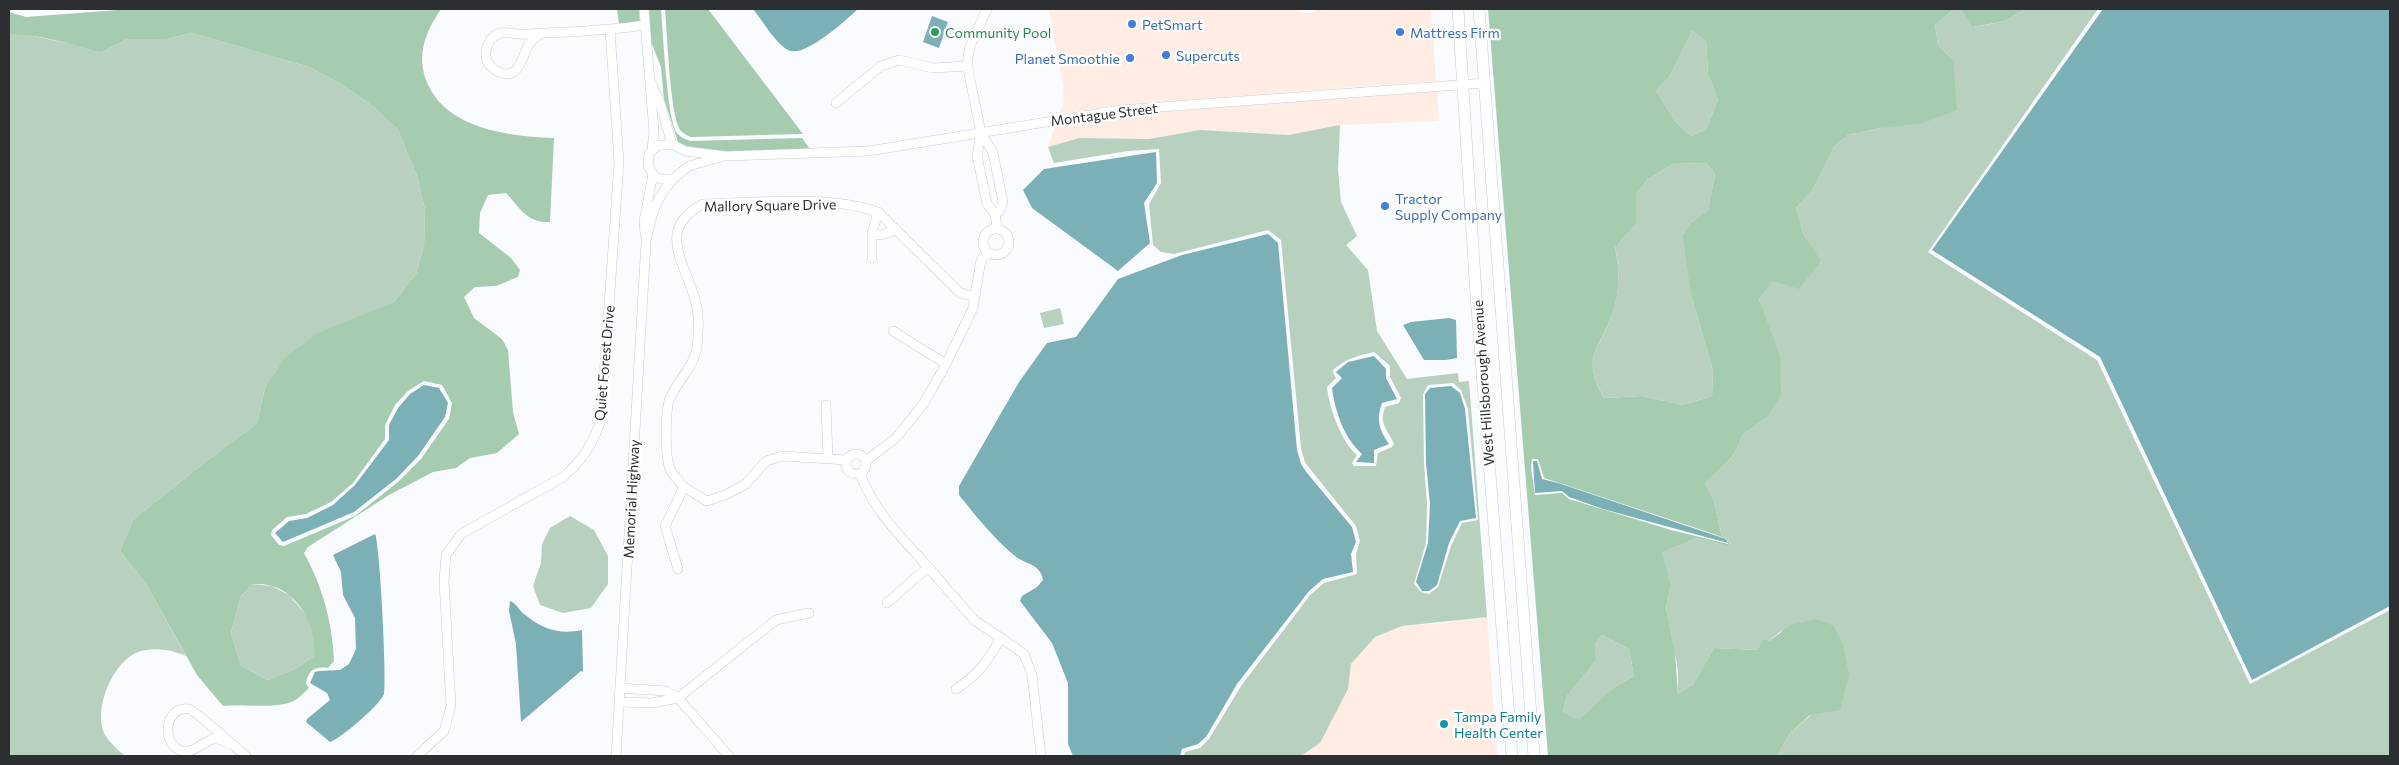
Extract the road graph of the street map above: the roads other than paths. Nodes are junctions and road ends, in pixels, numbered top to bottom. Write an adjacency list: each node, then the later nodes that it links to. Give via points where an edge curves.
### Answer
1 (644, 9): 5 (street)
2 (987, 9): 8 (street, via 970,46)
3 (1458, 9): 11 (main road, West Hillsborough Avenue)
4 (1479, 9): 10 (main road, West Hillsborough Avenue)
5 (645, 25): 6 (street); 9 (street)
6 (610, 30): 7 (street); 48 (street, Quiet Forest Drive, via 619,162 601,420 596,436 576,466 563,477 461,534 446,555 444,581 451,706 444,731)
7 (542, 33): 7 (street, via 499,33 490,39 485,49 486,61 493,70 503,74 512,72 521,66 532,40)
8 (967, 66): 12 (street, via 933,68 899,60 881,66); 13 (street)
9 (651, 83): 14 (street); 15 (street)
10 (1484, 83): 11 (street, Montague Street); 53 (main road, West Hillsborough Avenue)
11 (1464, 84): 13 (street, Montague Street, via 1120,110); 52 (main road, West Hillsborough Avenue, via 1476,295)
12 (836, 103)
13 (981, 134): 16 (street, Montague Street, via 869,151); 21 (street, via 976,156 987,204); 21 (street, via 993,153 1003,202)
14 (672, 144): 15 (street); 16 (street, Montague Street, via 685,151)
15 (652, 149): 18 (street, Memorial Highway, via 648,160)
16 (726, 156): 17 (street, Montague Street)
17 (689, 166): 19 (street, Memorial Highway)
18 (653, 174): 19 (street, via 661,179); 25 (street, Memorial Highway, via 644,222)
19 (673, 179): 25 (street, Memorial Highway, via 653,209)
20 (878, 212): 23 (street, Mallory Square Drive); 24 (street); 36 (street, Mallory Square Drive, via 858,205 834,203 702,204 687,212 677,237 680,263 694,296 698,317 697,354 669,399 665,430 670,469)
21 (995, 214): 22 (street)
22 (997, 228): 26 (street, via 986,232 982,243); 26 (street, via 1006,232 1010,243 1005,252 996,256)
23 (896, 230): 24 (street); 28 (street, Mallory Square Drive, via 960,293)
24 (872, 234): 27 (street)
25 (646, 242): 42 (street, Memorial Highway)
26 (988, 254): 28 (street, via 981,260)
27 (872, 258)
28 (974, 296): 30 (street, via 973,308)
29 (893, 331): 30 (street)
30 (946, 364): 34 (street, via 924,403 897,437)
31 (826, 406): 32 (street)
32 (828, 458): 33 (street, Mallory Square Drive); 36 (street, Mallory Square Drive, via 782,456 766,461 746,484 707,501)
33 (846, 460): 34 (street, Mallory Square Drive, via 858,454); 35 (street, via 850,472)
34 (866, 461): 35 (street)
35 (860, 473): 37 (street, via 864,486 882,513)
36 (684, 487): 38 (street, via 665,526)
37 (928, 568): 39 (street); 41 (street, via 974,620)
38 (678, 569)
39 (887, 603)
40 (809, 613): 44 (street, via 776,620)
41 (1001, 638): 43 (street, via 984,668); 51 (street, via 1024,654 1032,675)
42 (620, 688): 44 (street, via 666,691); 45 (street, Memorial Highway)
43 (956, 689)
44 (678, 698): 45 (street, via 652,703); 50 (street)
45 (620, 702): 49 (street, Memorial Highway)
46 (230, 744): 46 (street, via 190,709 173,716 168,724 167,733 178,749 187,751 216,738); 47 (street)
47 (246, 756)
48 (417, 756)
49 (616, 756)
50 (729, 756)
51 (1041, 756)
52 (1512, 756)
53 (1534, 756)

